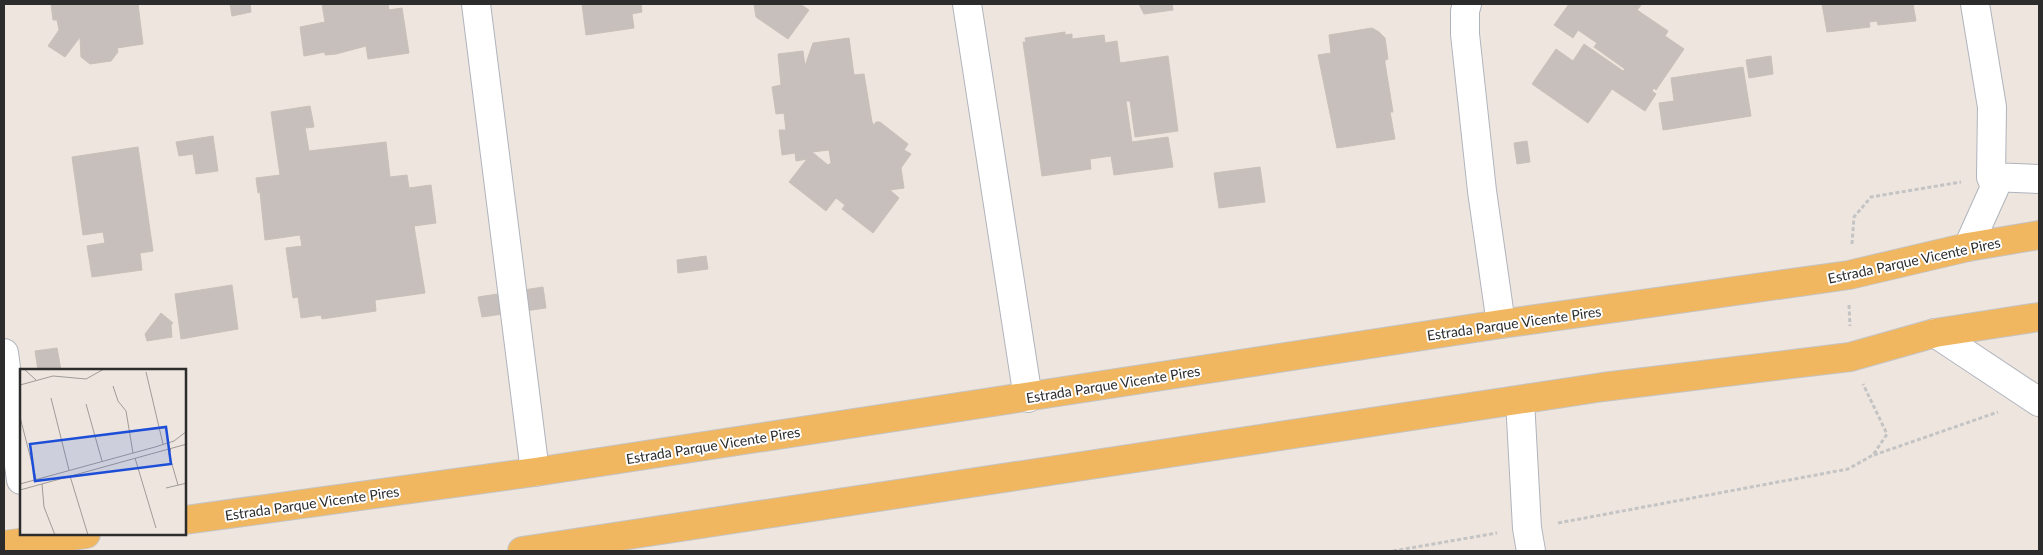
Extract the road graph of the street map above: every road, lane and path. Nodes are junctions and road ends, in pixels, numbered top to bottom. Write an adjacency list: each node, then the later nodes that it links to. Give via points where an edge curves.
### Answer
1 (476, 4): 17 (street)
2 (966, 4): 13 (street)
3 (1467, 4): 10 (street, via 1464,11 1465,34)
4 (1975, 4): 5 (street, via 1992,107)
5 (1991, 177): 6 (street); 8 (street, via 1995,187)
6 (2039, 179)
7 (2039, 235): 8 (main road, Estrada Parque Vicente Pires)
8 (1968, 247): 10 (main road, Estrada Parque Vicente Pires, via 1849,276)
9 (2039, 317): 11 (main road)
10 (1501, 324): 13 (main road, Estrada Parque Vicente Pires)
11 (1935, 333): 14 (main road, via 1850,357); 15 (street)
12 (4, 353): 18 (street)
13 (1028, 398): 17 (main road, Estrada Parque Vicente Pires)
14 (1520, 400): 22 (main road); 23 (street)
15 (2037, 401): 16 (path)
16 (1873, 455)
17 (534, 472): 19 (main road, Estrada Parque Vicente Pires)
18 (20, 473)
19 (186, 520)
20 (75, 535): 21 (main road)
21 (21, 540)
22 (527, 551)
23 (1531, 551)

